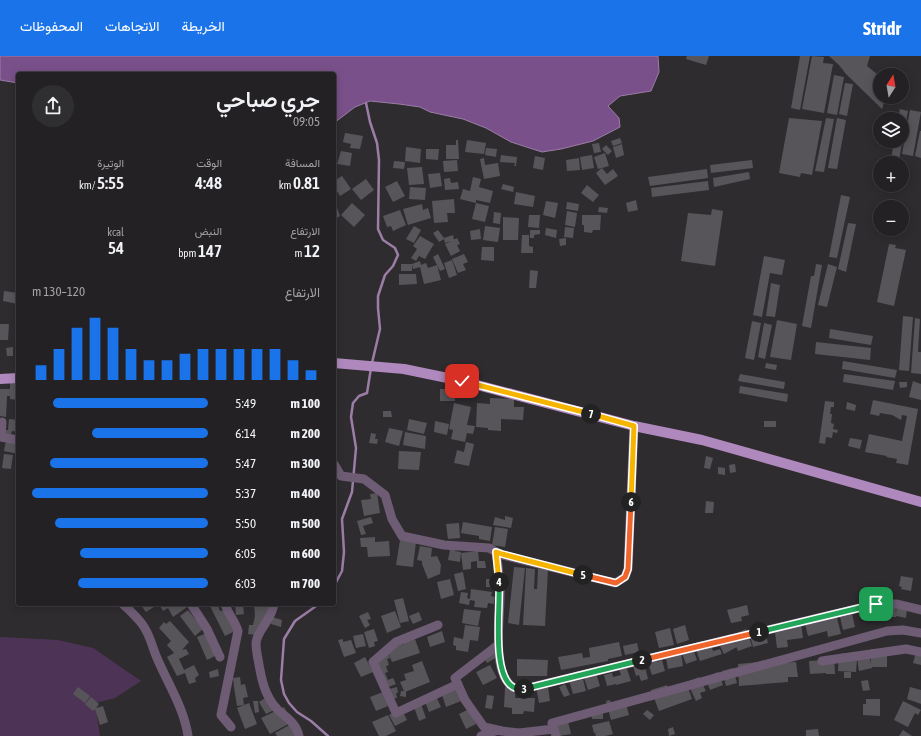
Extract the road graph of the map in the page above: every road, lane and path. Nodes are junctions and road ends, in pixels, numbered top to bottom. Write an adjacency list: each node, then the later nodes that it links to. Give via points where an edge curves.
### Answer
1 (336, 362): 5 (main road, via 404,369 462,381)
2 (16, 378): 3 (main road)
3 (0, 379)
4 (2, 422): 6 (street, via 2,437)
5 (634, 426): 8 (main road, via 702,440); 9 (street, via 628,569 625,577 616,583)
6 (16, 440)
7 (336, 467): 9 (street, via 341,476 364,479 385,495 392,519 402,536 444,545 489,548)
8 (921, 502)
9 (496, 552): 17 (street, via 500,593)
10 (125, 606): 25 (street, via 143,624 147,632 179,705)
11 (192, 606): 19 (street)
12 (226, 606): 22 (street, via 238,631 221,715)
13 (273, 606): 26 (street, via 257,637 260,670 264,690 269,699 293,723)
14 (921, 610): 17 (street, via 897,604 876,604 524,689 514,688 507,680 502,670)
15 (438, 625): 21 (street, via 396,642 373,662 396,713)
16 (921, 632): 24 (street, via 887,631 552,723)
17 (498, 645): 21 (street, via 455,678)
18 (921, 652): 20 (street, via 906,649)
19 (220, 657)
20 (822, 661)
21 (458, 684): 23 (street, via 465,700 484,727)
22 (231, 727)
23 (498, 730): 24 (street); 27 (street)
24 (555, 733)
25 (188, 736)
26 (299, 736)
27 (481, 736)

